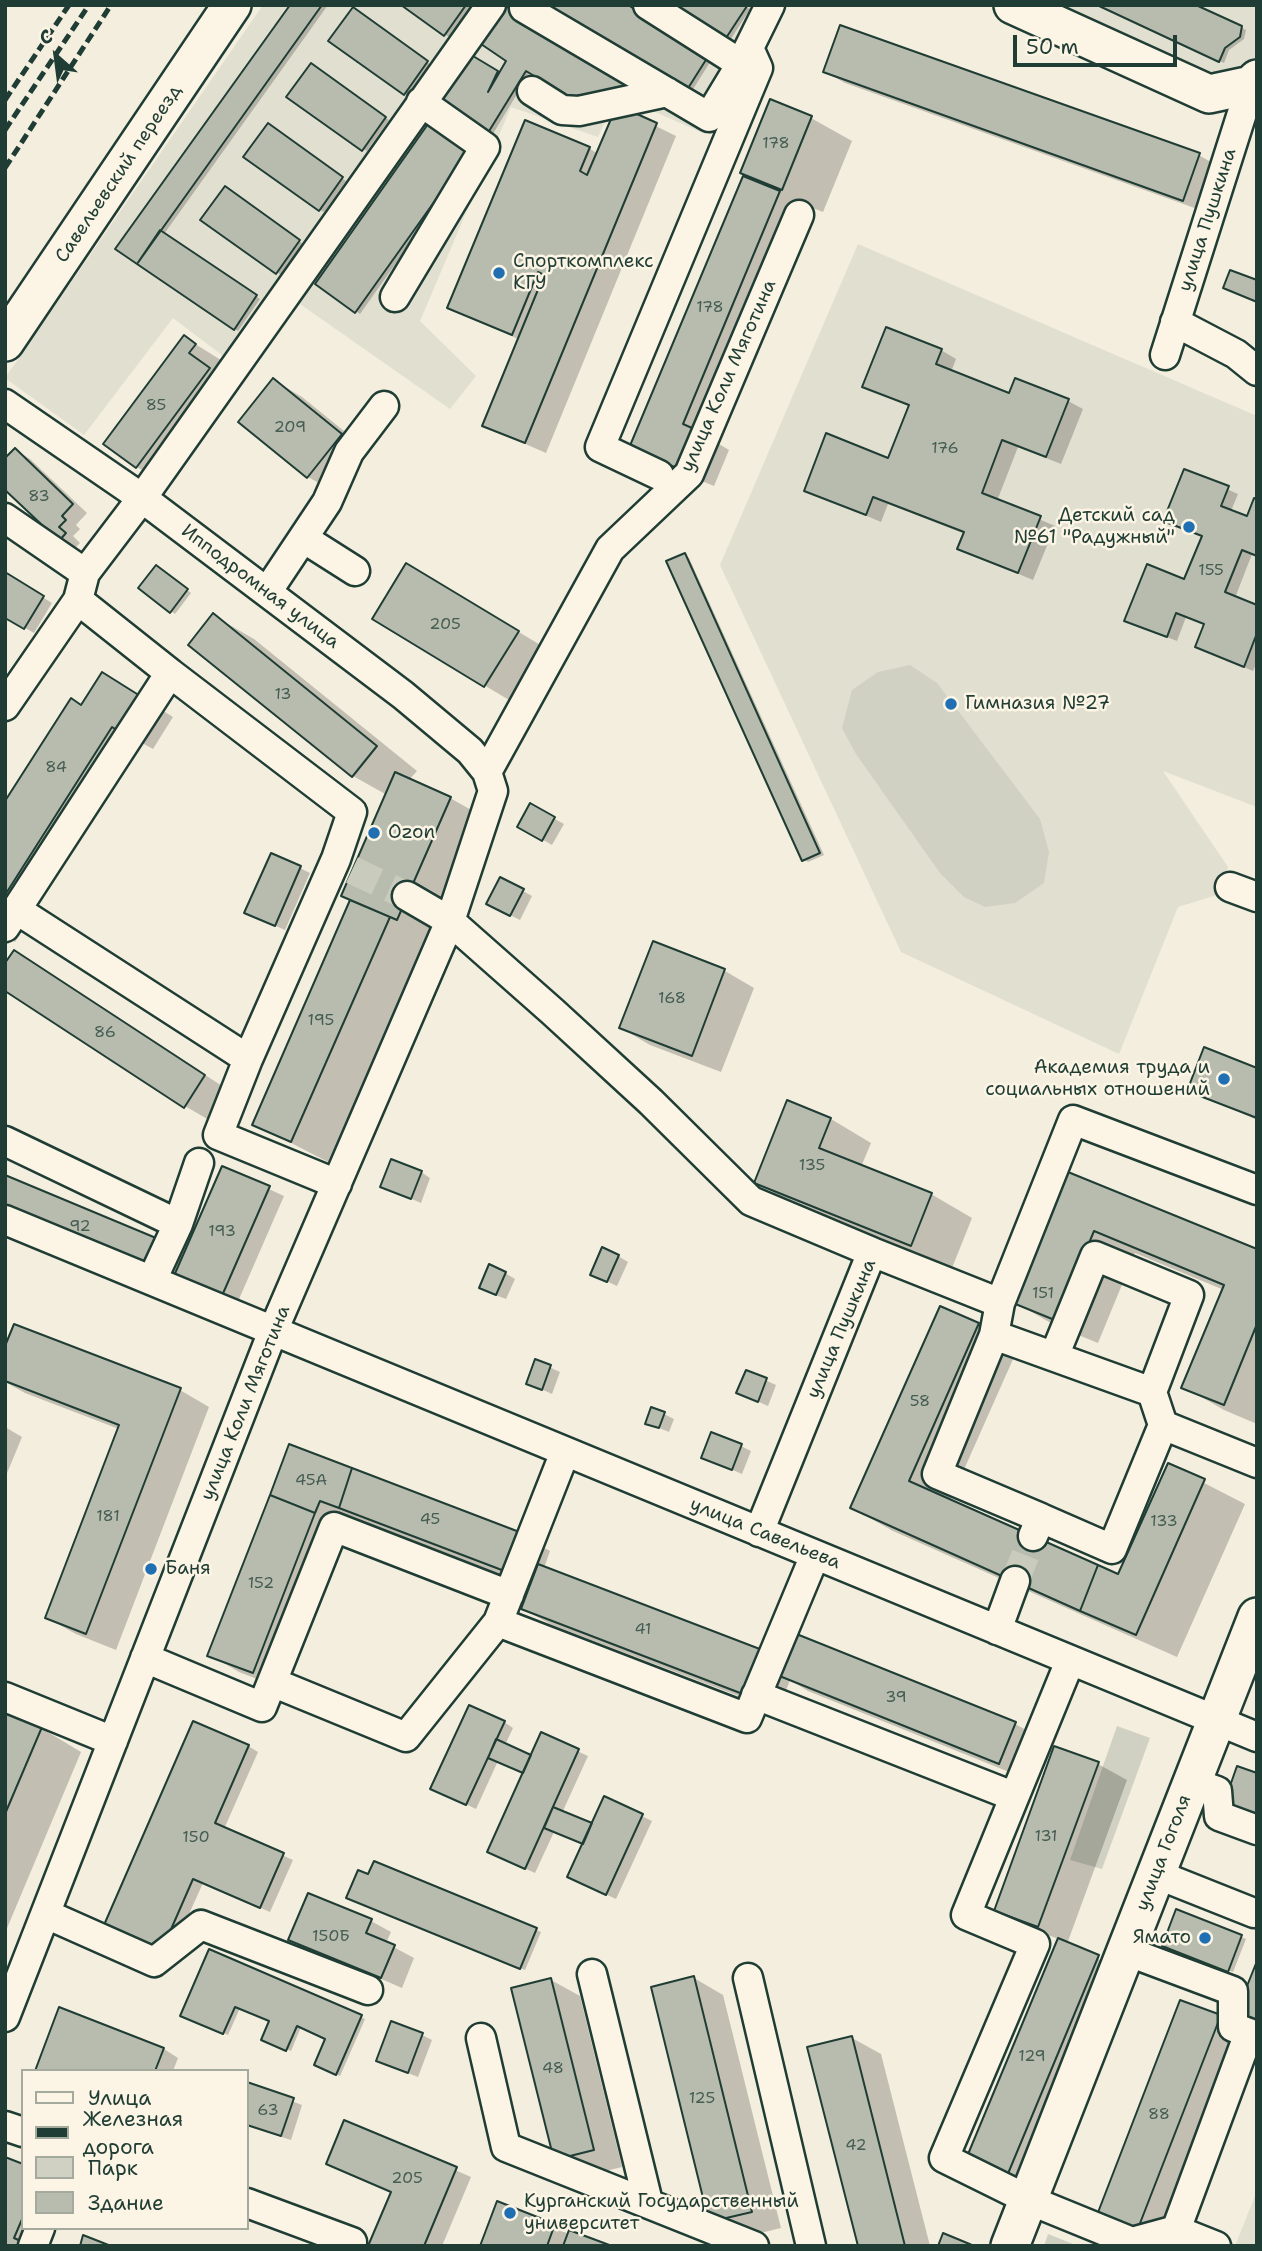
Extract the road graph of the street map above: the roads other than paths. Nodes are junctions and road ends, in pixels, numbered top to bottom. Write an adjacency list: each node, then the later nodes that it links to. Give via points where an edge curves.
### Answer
1 (232, 5): 15 (main road, Савельевский переезд)
2 (491, 5): 11 (street)
3 (648, 5): 7 (street)
4 (770, 5): 7 (street)
5 (1013, 5): 8 (main road, via 1209,94)
6 (524, 8): 10 (street)
7 (745, 56): 10 (street, via 709,117); 20 (street, via 758,68 600,447)
8 (1255, 84): 14 (street, улица Пушкина)
9 (532, 91): 10 (street, via 562,110 579,111)
10 (667, 92)
11 (421, 102): 13 (street, via 485,147); 21 (street)
12 (799, 215): 30 (street, улица Коли Мяготина, via 689,474 610,549)
13 (395, 297)
14 (1175, 322): 16 (street, улица Пушкина); 17 (street)
15 (5, 342)
16 (1164, 355)
17 (1257, 370)
18 (5, 404): 21 (street, Ипподромная улица)
19 (384, 406): 23 (street, via 349,452 327,502)
20 (659, 475)
21 (142, 498): 25 (street); 26 (street, Ипподромная улица)
22 (5, 518): 25 (street)
23 (303, 538): 24 (street); 26 (street)
24 (355, 571)
25 (85, 573): 27 (street)
26 (267, 592): 30 (street, Ипподромная улица, via 470,751)
27 (78, 600): 28 (street); 29 (street)
28 (170, 673): 34 (street); 36 (street, via 352,812 344,864)
29 (5, 706)
30 (490, 782): 35 (street, улица Коли Мяготина)
31 (1230, 887): 33 (street)
32 (407, 896): 35 (street)
33 (1257, 897)
34 (11, 918): 36 (street)
35 (450, 921): 39 (street, улица Коли Мяготина); 43 (street, via 641,1093 751,1201)
36 (248, 1059): 39 (street, via 218,1135)
37 (5, 1141): 42 (street)
38 (199, 1163): 42 (street)
39 (337, 1184): 46 (street, улица Коли Мяготина)
40 (1257, 1190): 45 (street, via 1073,1120)
41 (5, 1220): 44 (street, улица Савельева)
42 (178, 1224): 44 (street)
43 (872, 1252): 45 (street, улица Пушкина); 53 (street, улица Пушкина)
44 (152, 1280): 46 (street, улица Савельева)
45 (1000, 1303): 47 (street)
46 (273, 1331): 51 (street, улица Савельева); 60 (street, улица Коли Мяготина)
47 (994, 1335): 48 (street); 50 (street, via 937,1474 1037,1527 1112,1549)
48 (1055, 1354): 49 (street); 49 (street, via 1095,1256 1189,1295)
49 (1152, 1392): 50 (street)
50 (1163, 1425): 52 (street)
51 (565, 1452): 53 (street, улица Савельева); 56 (street)
52 (1257, 1463)
53 (759, 1532): 54 (street, улица Савельева)
54 (815, 1555): 59 (street, улица Савельева); 63 (street)
55 (1015, 1581): 59 (street)
56 (509, 1595): 58 (street); 62 (street, via 334,1527)
57 (1257, 1617): 65 (main road, улица Гоголя)
58 (498, 1622): 62 (street, via 406,1737); 63 (street, via 747,1718)
59 (998, 1630): 61 (street, улица Савельева)
60 (145, 1658): 62 (street, via 262,1707); 67 (street, улица Коли Мяготина)
61 (1070, 1661): 65 (street, улица Савельева); 69 (street)
62 (272, 1682)
63 (757, 1695): 69 (street)
64 (5, 1697): 67 (street)
65 (1216, 1721): 66 (street, улица Савельева); 68 (main road, улица Гоголя)
66 (1257, 1737)
67 (113, 1741): 73 (street, улица Коли Мяготина)
68 (1192, 1782): 70 (street, via 1217,1791 1219,1815); 71 (main road, улица Гоголя)
69 (1013, 1796): 82 (street, via 966,1915 1035,1944 944,2158)
70 (1257, 1830)
71 (1156, 1874): 72 (street); 74 (main road, улица Гоголя)
72 (1254, 1913)
73 (46, 1914): 75 (street, улица Коли Мяготина); 78 (street, via 154,1962 201,1925)
74 (1126, 1951): 80 (street, via 1233,1991 1233,2027); 82 (main road, улица Гоголя)
75 (14, 1967): 79 (street, улица Коли Мяготина)
76 (592, 1974): 83 (street)
77 (748, 1978): 88 (street)
78 (368, 1990)
79 (5, 2017)
80 (1253, 2034): 85 (street)
81 (481, 2038): 83 (street, via 506,2147)
82 (1029, 2200): 85 (street, via 1132,2242); 89 (main road, улица Гоголя)
83 (648, 2202): 87 (street)
84 (248, 2203): 86 (street, via 352,2242)
85 (1176, 2230): 90 (street)
86 (351, 2246)
87 (754, 2246)
88 (811, 2246)
89 (1010, 2246)
90 (1216, 2246)

